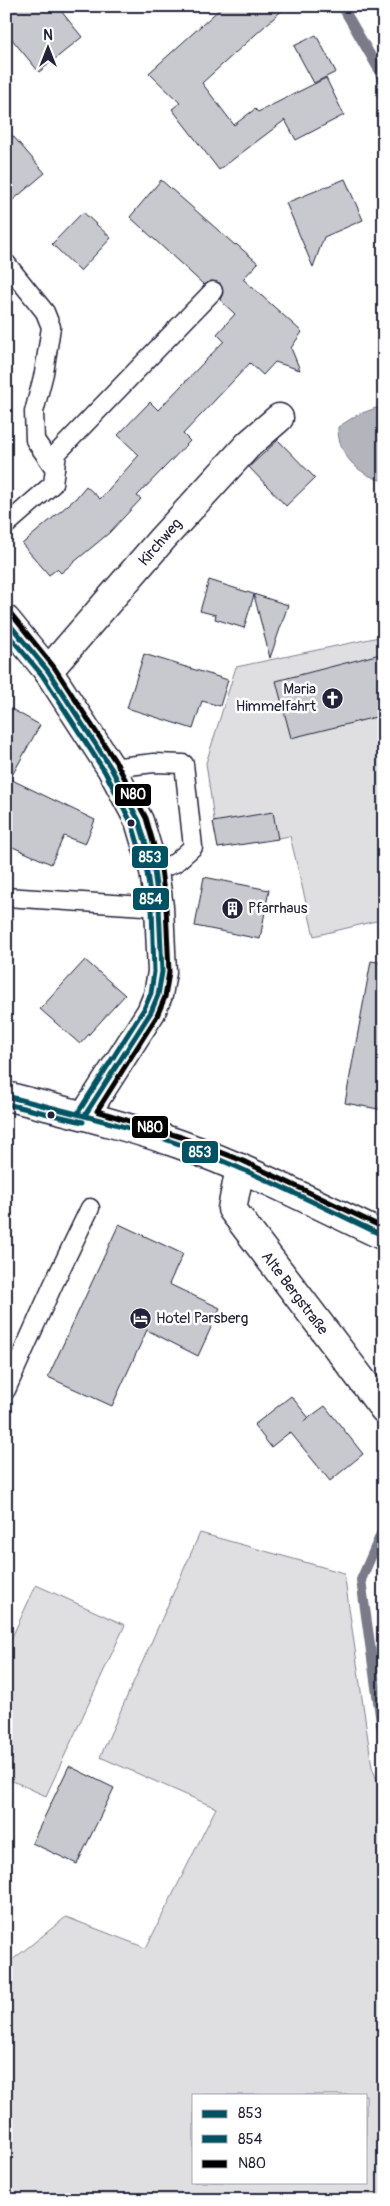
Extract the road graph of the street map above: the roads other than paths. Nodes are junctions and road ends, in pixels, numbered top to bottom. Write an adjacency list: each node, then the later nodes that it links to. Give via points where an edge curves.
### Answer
1 (6, 263): 4 (lane, via 54,319 34,412 35,440)
2 (213, 291): 4 (lane, via 57,453)
3 (279, 418): 7 (street, Kirchweg, via 249,444 162,539)
4 (55, 469): 5 (lane, via 53,484)
5 (6, 525)
6 (6, 620): 7 (street)
7 (48, 671): 8 (street)
8 (112, 768): 9 (street, via 139,821); 9 (lane, via 154,763 184,764 193,847 175,863)
9 (154, 871): 11 (street)
10 (6, 897): 11 (lane)
11 (159, 907): 13 (street, via 162,972 158,995 151,1012)
12 (6, 1096): 13 (street)
13 (85, 1114): 14 (street)
14 (240, 1168): 16 (street); 18 (street, Alte Bergstraße, via 232,1210)
15 (90, 1208): 17 (lane, via 48,1282)
16 (384, 1236)
17 (6, 1390)
18 (384, 1409)

